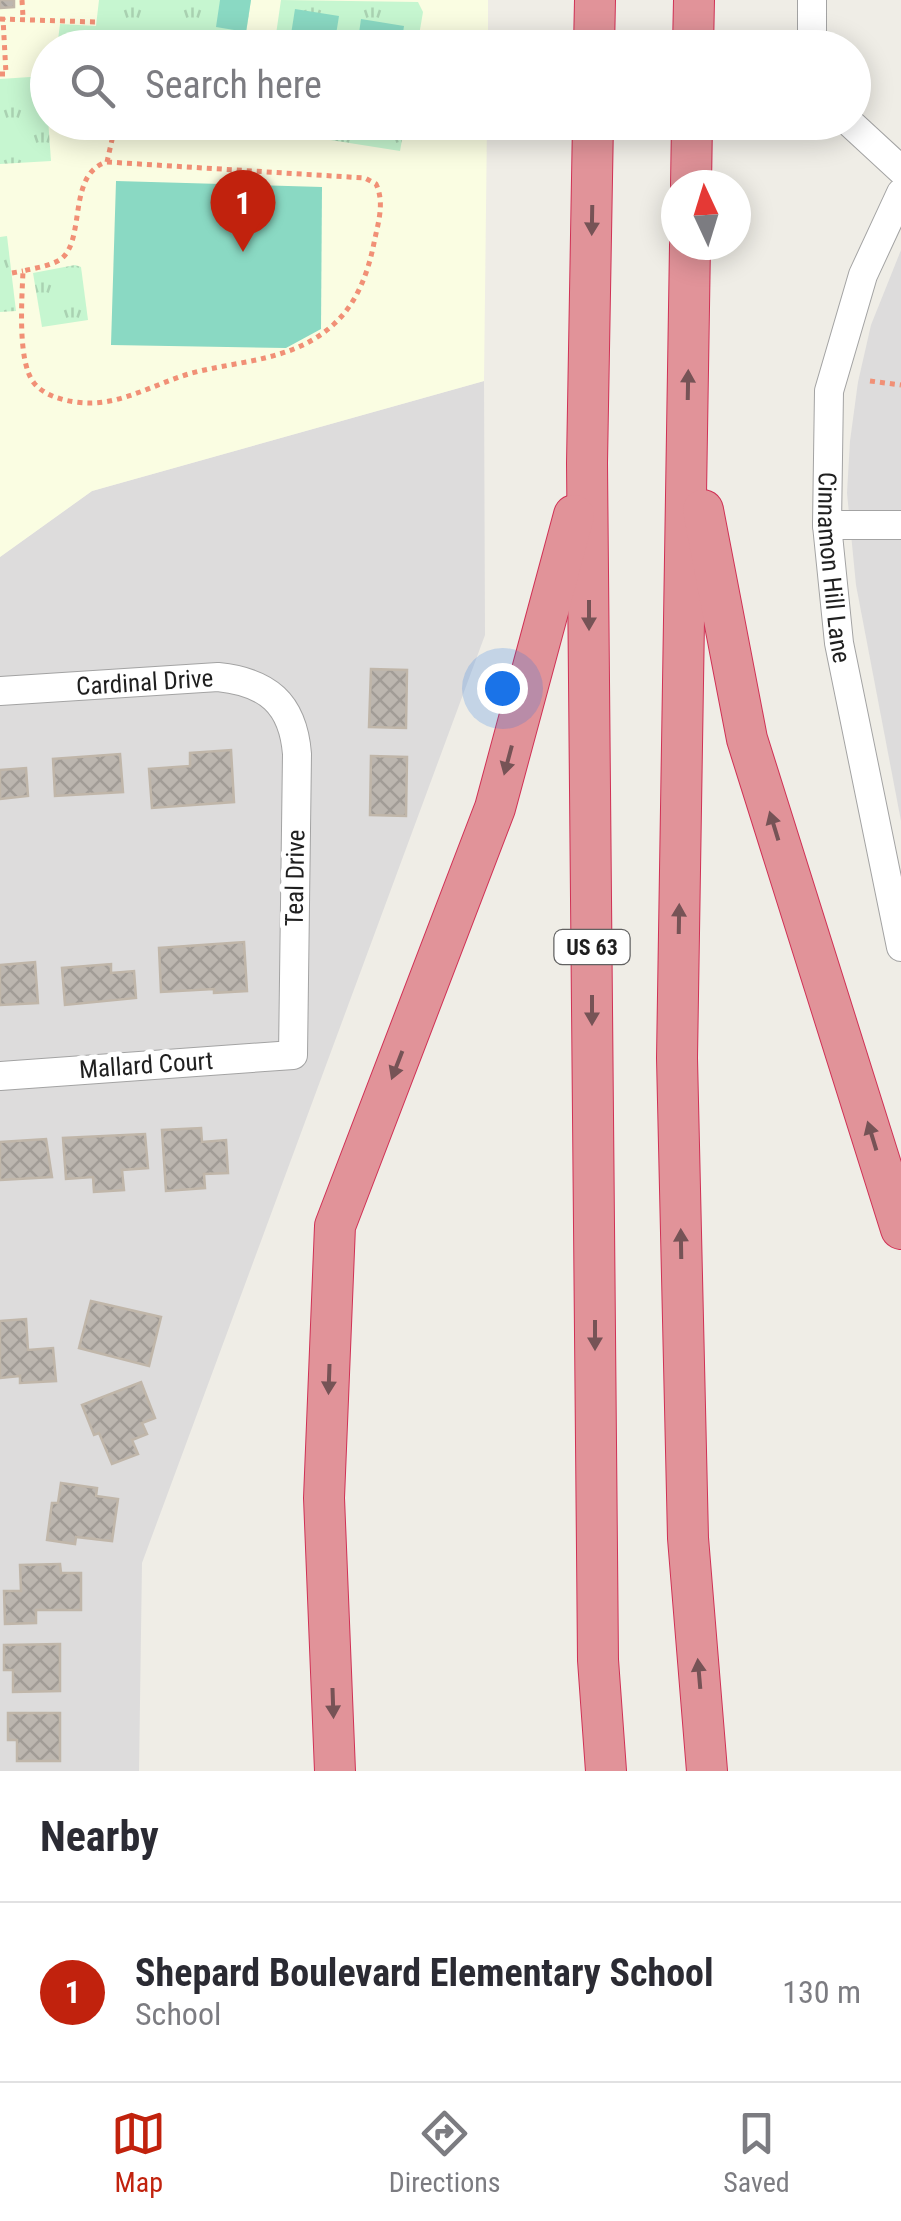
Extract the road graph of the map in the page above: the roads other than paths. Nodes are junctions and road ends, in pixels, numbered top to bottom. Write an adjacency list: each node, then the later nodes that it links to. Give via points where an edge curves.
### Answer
1 (595, 0): 4 (highway)
2 (694, 0): 5 (highway)
3 (812, 0): 6 (street)
4 (594, 30)
5 (694, 30)
6 (812, 30)
7 (593, 140): 15 (highway, US 63, one-way to 15)
8 (692, 140): 10 (highway)
9 (868, 140): 11 (street)
10 (691, 170)
11 (901, 170)
12 (901, 193): 16 (street, Cinnamon Hill Lane, via 862,275 829,391)
13 (690, 260): 14 (highway, one-way to 13)
14 (687, 431): 23 (highway, one-way to 14, via 747,739); 26 (highway, one-way to 14, via 688,1538 677,1078)
15 (588, 463): 24 (highway, one-way to 24, via 495,808 335,1226 324,1498); 25 (highway, US 63, one-way to 25, via 598,1660)
16 (827, 525): 17 (street); 20 (street, Cinnamon Hill Lane, via 839,643)
17 (901, 525)
18 (0, 691): 19 (street, Cardinal Drive, via 218,677 246,680)
19 (281, 705): 21 (street, Teal Drive, via 297,754)
20 (901, 948)
21 (293, 1056): 22 (street, Mallard Court)
22 (0, 1076)
23 (901, 1228)
24 (336, 1771)
25 (606, 1771)
26 (707, 1771)

